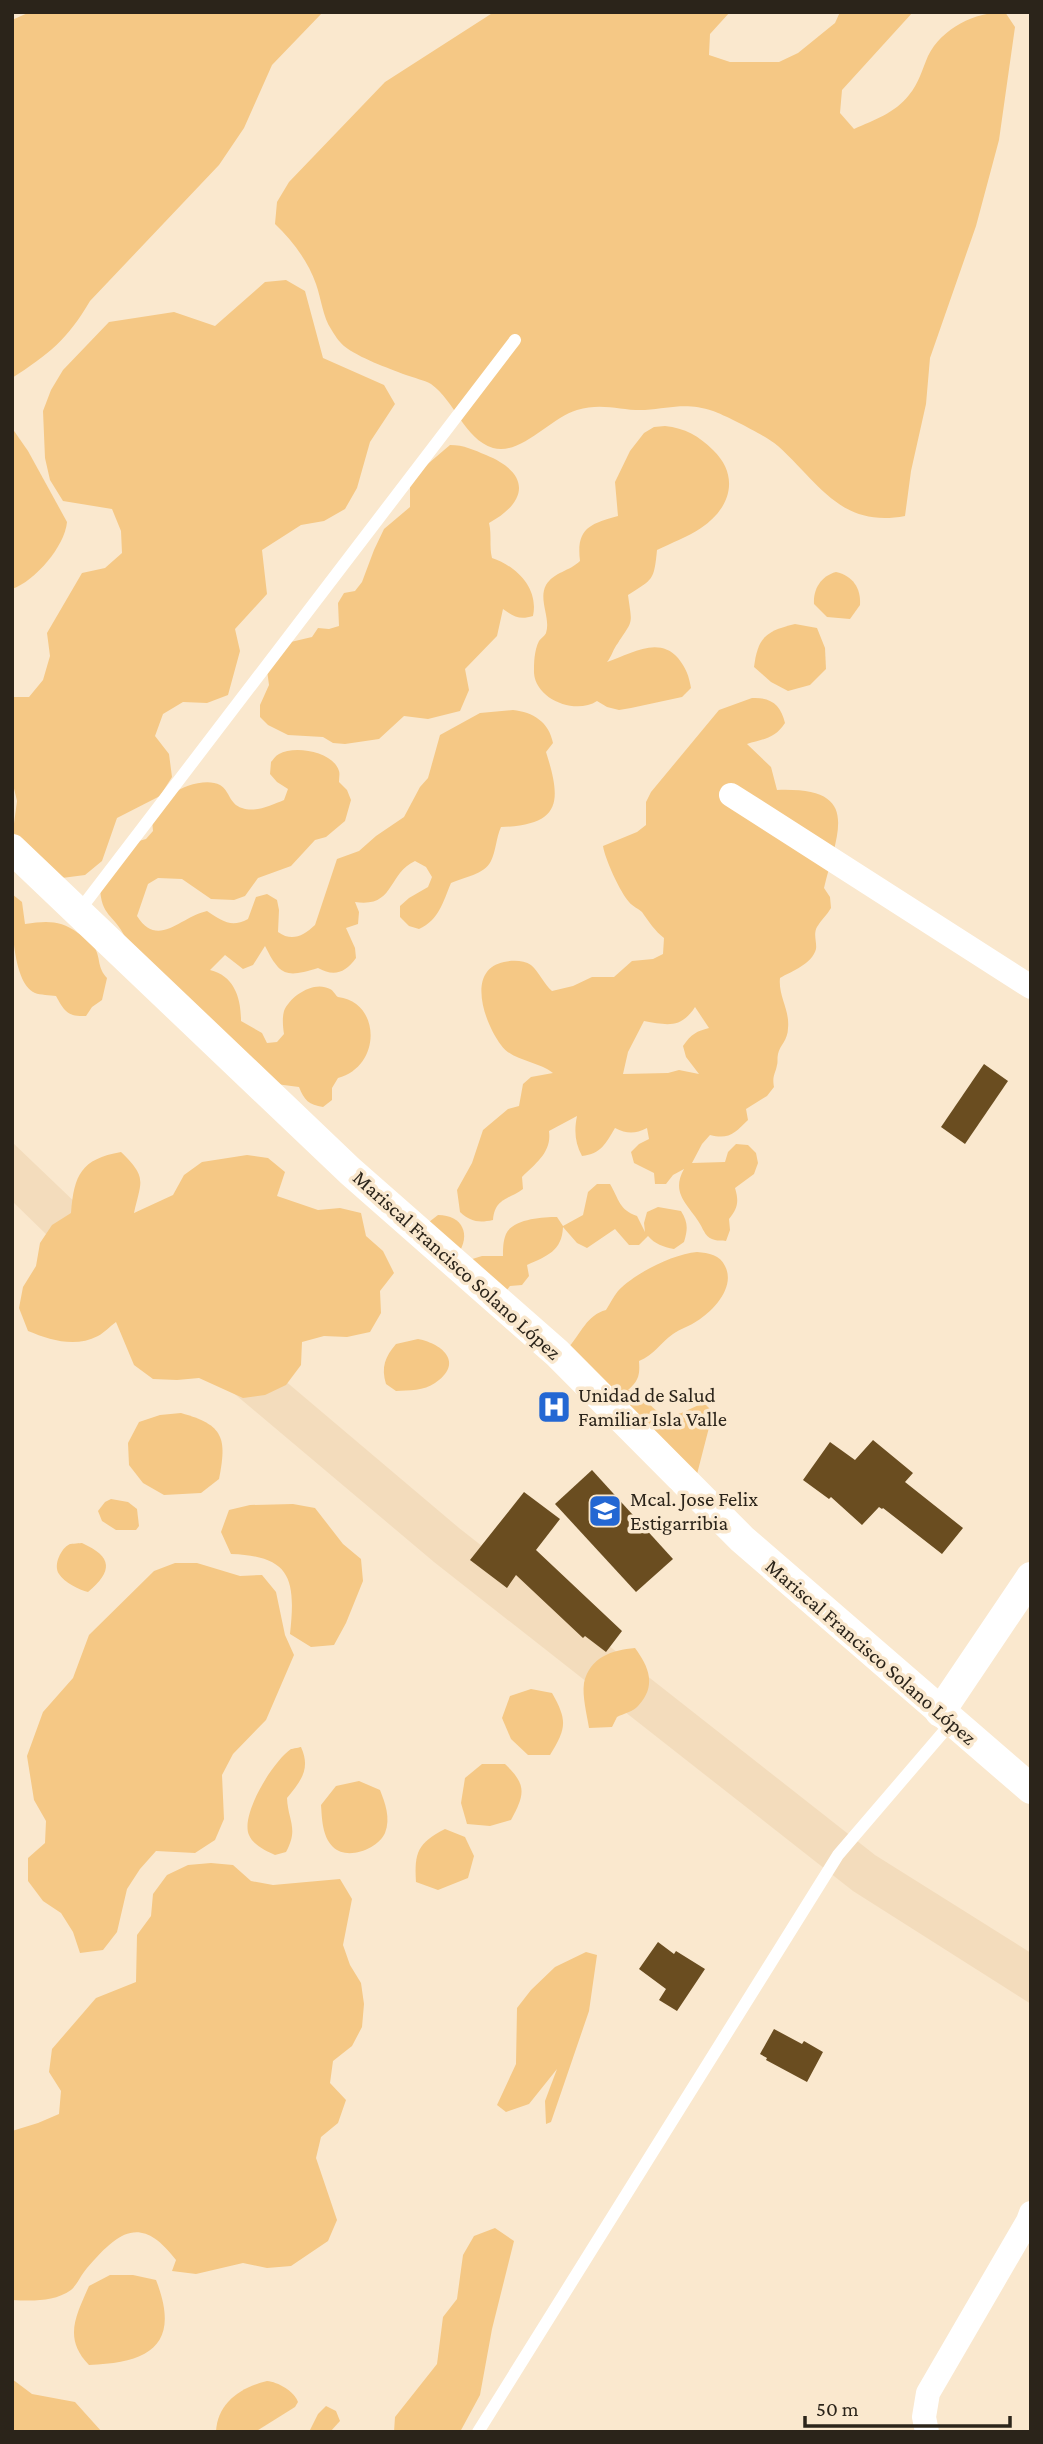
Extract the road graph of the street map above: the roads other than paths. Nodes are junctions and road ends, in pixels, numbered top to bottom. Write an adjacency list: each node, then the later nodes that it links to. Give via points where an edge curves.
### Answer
1 (515, 340): 4 (lane)
2 (731, 795): 5 (street)
3 (12, 849): 4 (street, Mariscal Francisco Solano López)
4 (79, 911): 7 (street, Mariscal Francisco Solano López, via 350,1171 556,1353 743,1539)
5 (1031, 987)
6 (1031, 1577): 7 (street)
7 (946, 1717): 8 (street, Mariscal Francisco Solano López); 10 (lane, via 838,1855)
8 (1031, 1789)
9 (1031, 2213): 11 (street, via 928,2393)
10 (478, 2432)
11 (927, 2432)

